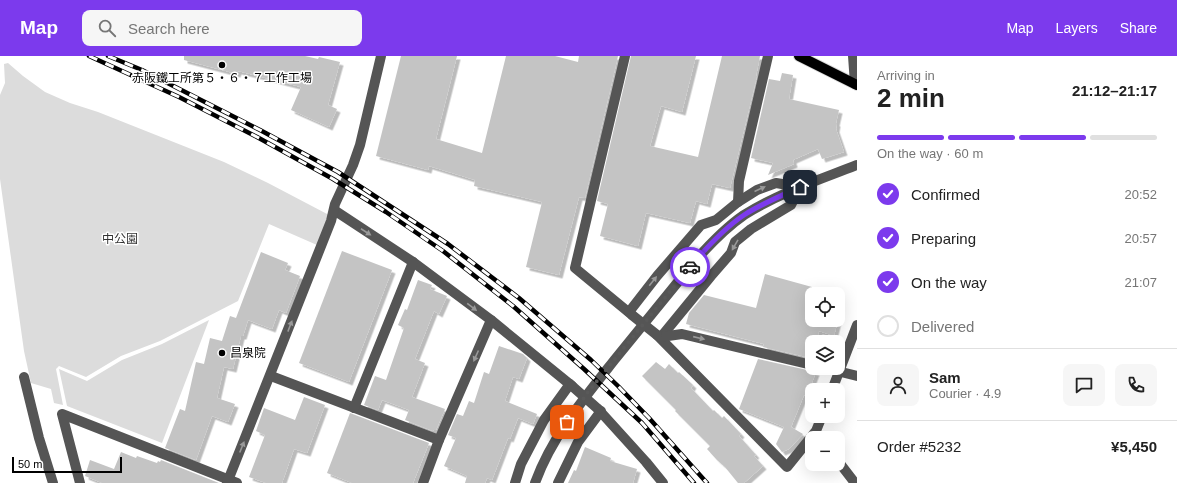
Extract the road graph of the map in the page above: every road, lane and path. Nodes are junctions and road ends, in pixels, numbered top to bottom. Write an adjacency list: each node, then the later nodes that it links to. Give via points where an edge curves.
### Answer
1 (381, 56): 10 (street, via 360,145)
2 (625, 56): 12 (street, via 575,268)
3 (768, 56): 9 (street, via 739,181)
4 (799, 56): 6 (main road)
5 (853, 56): 6 (street)
6 (856, 84)
7 (857, 165): 8 (street)
8 (800, 187): 9 (street, one-way to 8, via 757,190 776,183); 15 (street, one-way to 15, via 790,204 735,242 731,253); 33 (street, via 744,215 699,256 588,392 560,432)
9 (738, 202): 12 (street, one-way to 9, via 657,276 701,225 716,220)
10 (334, 210): 11 (street, one-way to 11); 19 (street, one-way to 10)
11 (412, 262): 13 (street, one-way to 13); 23 (street)
12 (631, 313): 15 (street, bridge)
13 (491, 320): 22 (street); 25 (street, one-way to 25)
14 (857, 325): 16 (street)
15 (659, 336): 17 (street, one-way to 17, via 682,334); 26 (street, via 787,467)
16 (845, 358)
17 (805, 363)
18 (845, 373): 20 (street)
19 (271, 376): 23 (street); 28 (street, one-way to 19)
20 (857, 376)
21 (24, 377): 29 (street)
22 (571, 385): 24 (street, bridge); 32 (street, via 544,420 521,464)
23 (354, 408): 25 (street)
24 (599, 410): 34 (street, via 578,442); 35 (street)
25 (439, 440): 31 (street)
26 (805, 448)
27 (845, 470): 36 (street)
28 (231, 482): 30 (street, via 62,414)
29 (53, 483)
30 (80, 483)
31 (423, 483)
32 (515, 483)
33 (536, 483)
34 (558, 483)
35 (663, 483)
36 (855, 483)

